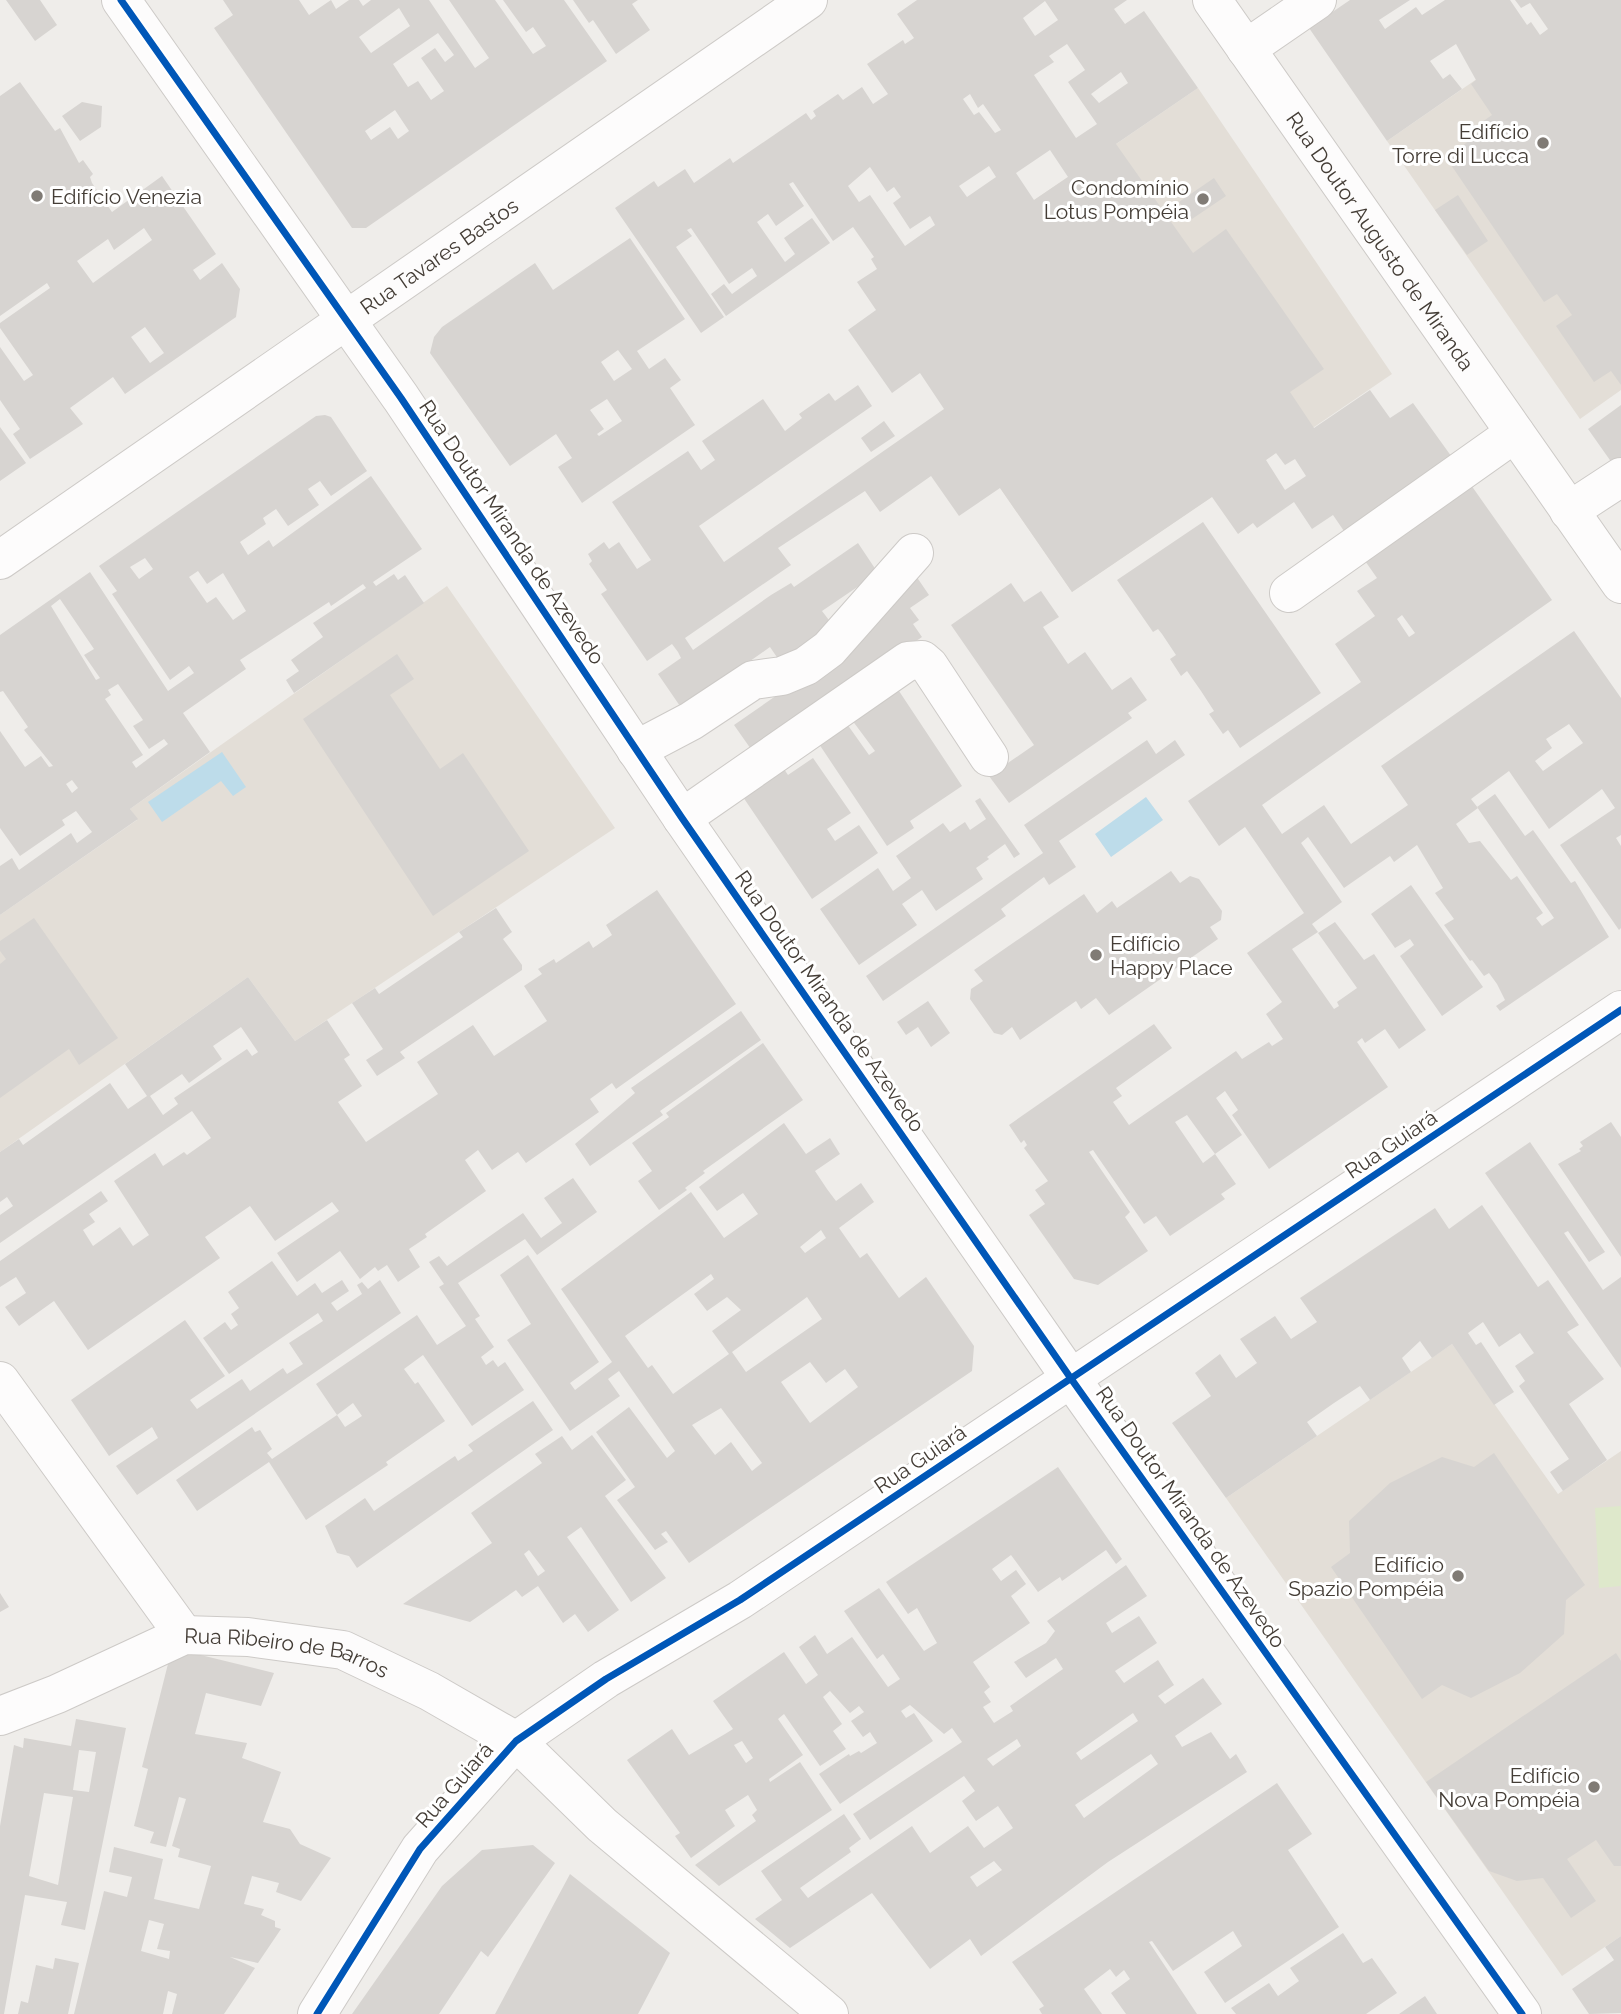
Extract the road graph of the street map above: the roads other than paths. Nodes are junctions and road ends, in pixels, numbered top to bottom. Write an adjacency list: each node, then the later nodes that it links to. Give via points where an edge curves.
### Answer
1 (121, 0): 6 (street, Rua Doutor Miranda de Azevedo)
2 (808, 0): 6 (street, Rua Tavares Bastos)
3 (1212, 0): 5 (street, Rua Doutor Augusto de Miranda)
4 (1317, 0): 5 (street)
5 (1245, 49): 7 (street, Rua Doutor Augusto de Miranda)
6 (347, 320): 11 (street, Rua Tavares Bastos); 14 (street, Rua Doutor Miranda de Azevedo)
7 (1515, 433): 9 (street, Rua Doutor Augusto de Miranda); 13 (street)
8 (1621, 477): 9 (street)
9 (1569, 511): 12 (street, Rua Doutor Augusto de Miranda)
10 (914, 553): 14 (street, via 829,649 806,666 782,676 752,680 691,721)
11 (0, 561)
12 (1621, 584)
13 (1289, 593)
14 (636, 750): 16 (street, Rua Doutor Miranda de Azevedo)
15 (989, 757): 16 (street, via 929,666 915,659)
16 (682, 818): 18 (street, Rua Doutor Miranda de Azevedo)
17 (1621, 1010): 18 (street, Rua Guiará)
18 (1072, 1380): 22 (street, Rua Guiará, via 740,1600 606,1679); 25 (street, Rua Doutor Miranda de Azevedo)
19 (0, 1381): 20 (street, Rua Ribeiro de Barros)
20 (184, 1635): 21 (street); 22 (street, Rua Ribeiro de Barros, via 248,1637 343,1650 429,1691)
21 (0, 1716)
22 (516, 1741): 23 (street, Rua Guiará, via 420,1849); 24 (street, Rua Ribeiro de Barros, via 602,1825)
23 (317, 2014)
24 (830, 2014)
25 (1521, 2014)

